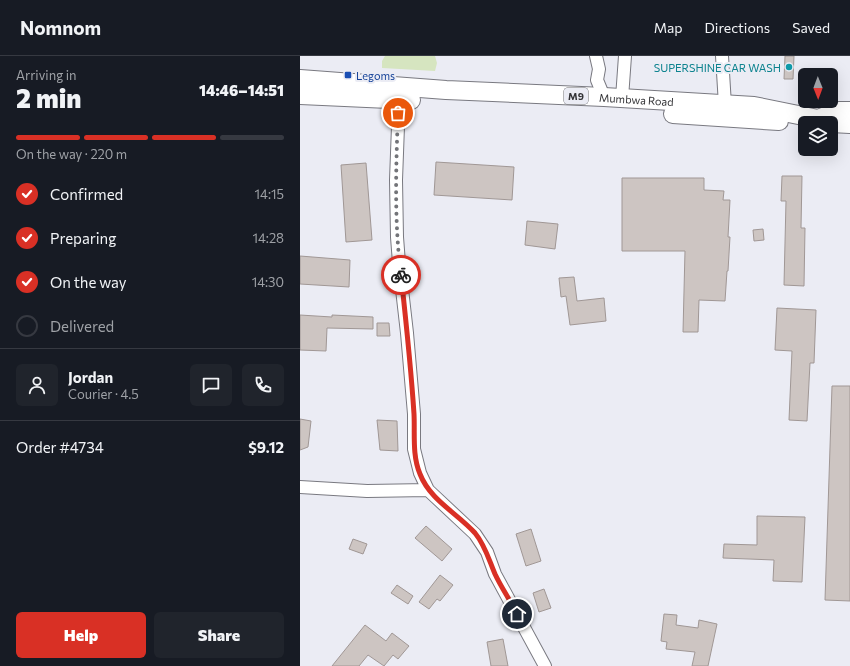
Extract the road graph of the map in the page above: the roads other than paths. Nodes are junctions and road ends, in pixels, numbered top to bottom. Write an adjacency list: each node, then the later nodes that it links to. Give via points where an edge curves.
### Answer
1 (596, 56): 6 (street, via 599,69 597,80)
2 (625, 56): 6 (street)
3 (722, 56): 8 (street)
4 (300, 80): 6 (main road, Mumbwa Road / M9)
5 (300, 96): 7 (main road, Mumbwa Road / M9)
6 (613, 98): 8 (main road, Mumbwa Road / M9)
7 (399, 99): 10 (main road, Mumbwa Road / M9); 14 (street, via 397,237 414,414 414,449 420,473)
8 (725, 105): 9 (main road, Mumbwa Road / M9, via 754,106 818,120 839,111)
9 (850, 111)
10 (798, 122)
11 (838, 123): 12 (main road)
12 (850, 124)
13 (300, 487): 14 (street, via 368,491)
14 (428, 490): 15 (street, via 475,534 487,552 495,574)
15 (545, 666)

